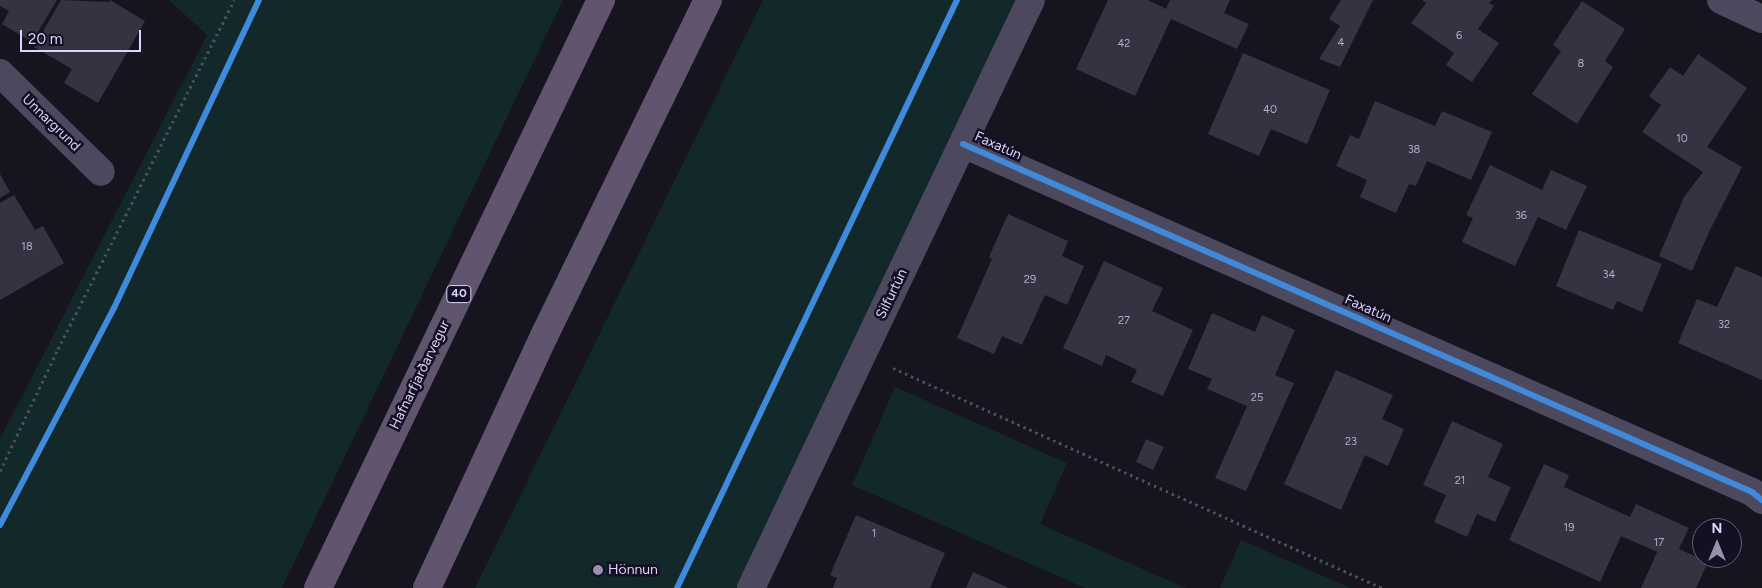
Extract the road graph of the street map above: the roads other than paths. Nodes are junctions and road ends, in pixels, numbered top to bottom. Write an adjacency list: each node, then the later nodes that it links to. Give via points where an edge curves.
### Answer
1 (601, 0): 10 (main road, Hafnarfjarðarvegur / 40)
2 (708, 0): 11 (main road, via 544,336)
3 (1031, 0): 7 (street, Silfurtún)
4 (1721, 0): 5 (street)
5 (1762, 19)
6 (0, 73): 8 (street, Unnargrund)
7 (963, 144): 9 (street, Faxatún, via 1752,492); 12 (street, Silfurtún)
8 (101, 172)
9 (1762, 500)
10 (318, 588)
11 (427, 588)
12 (752, 588)

